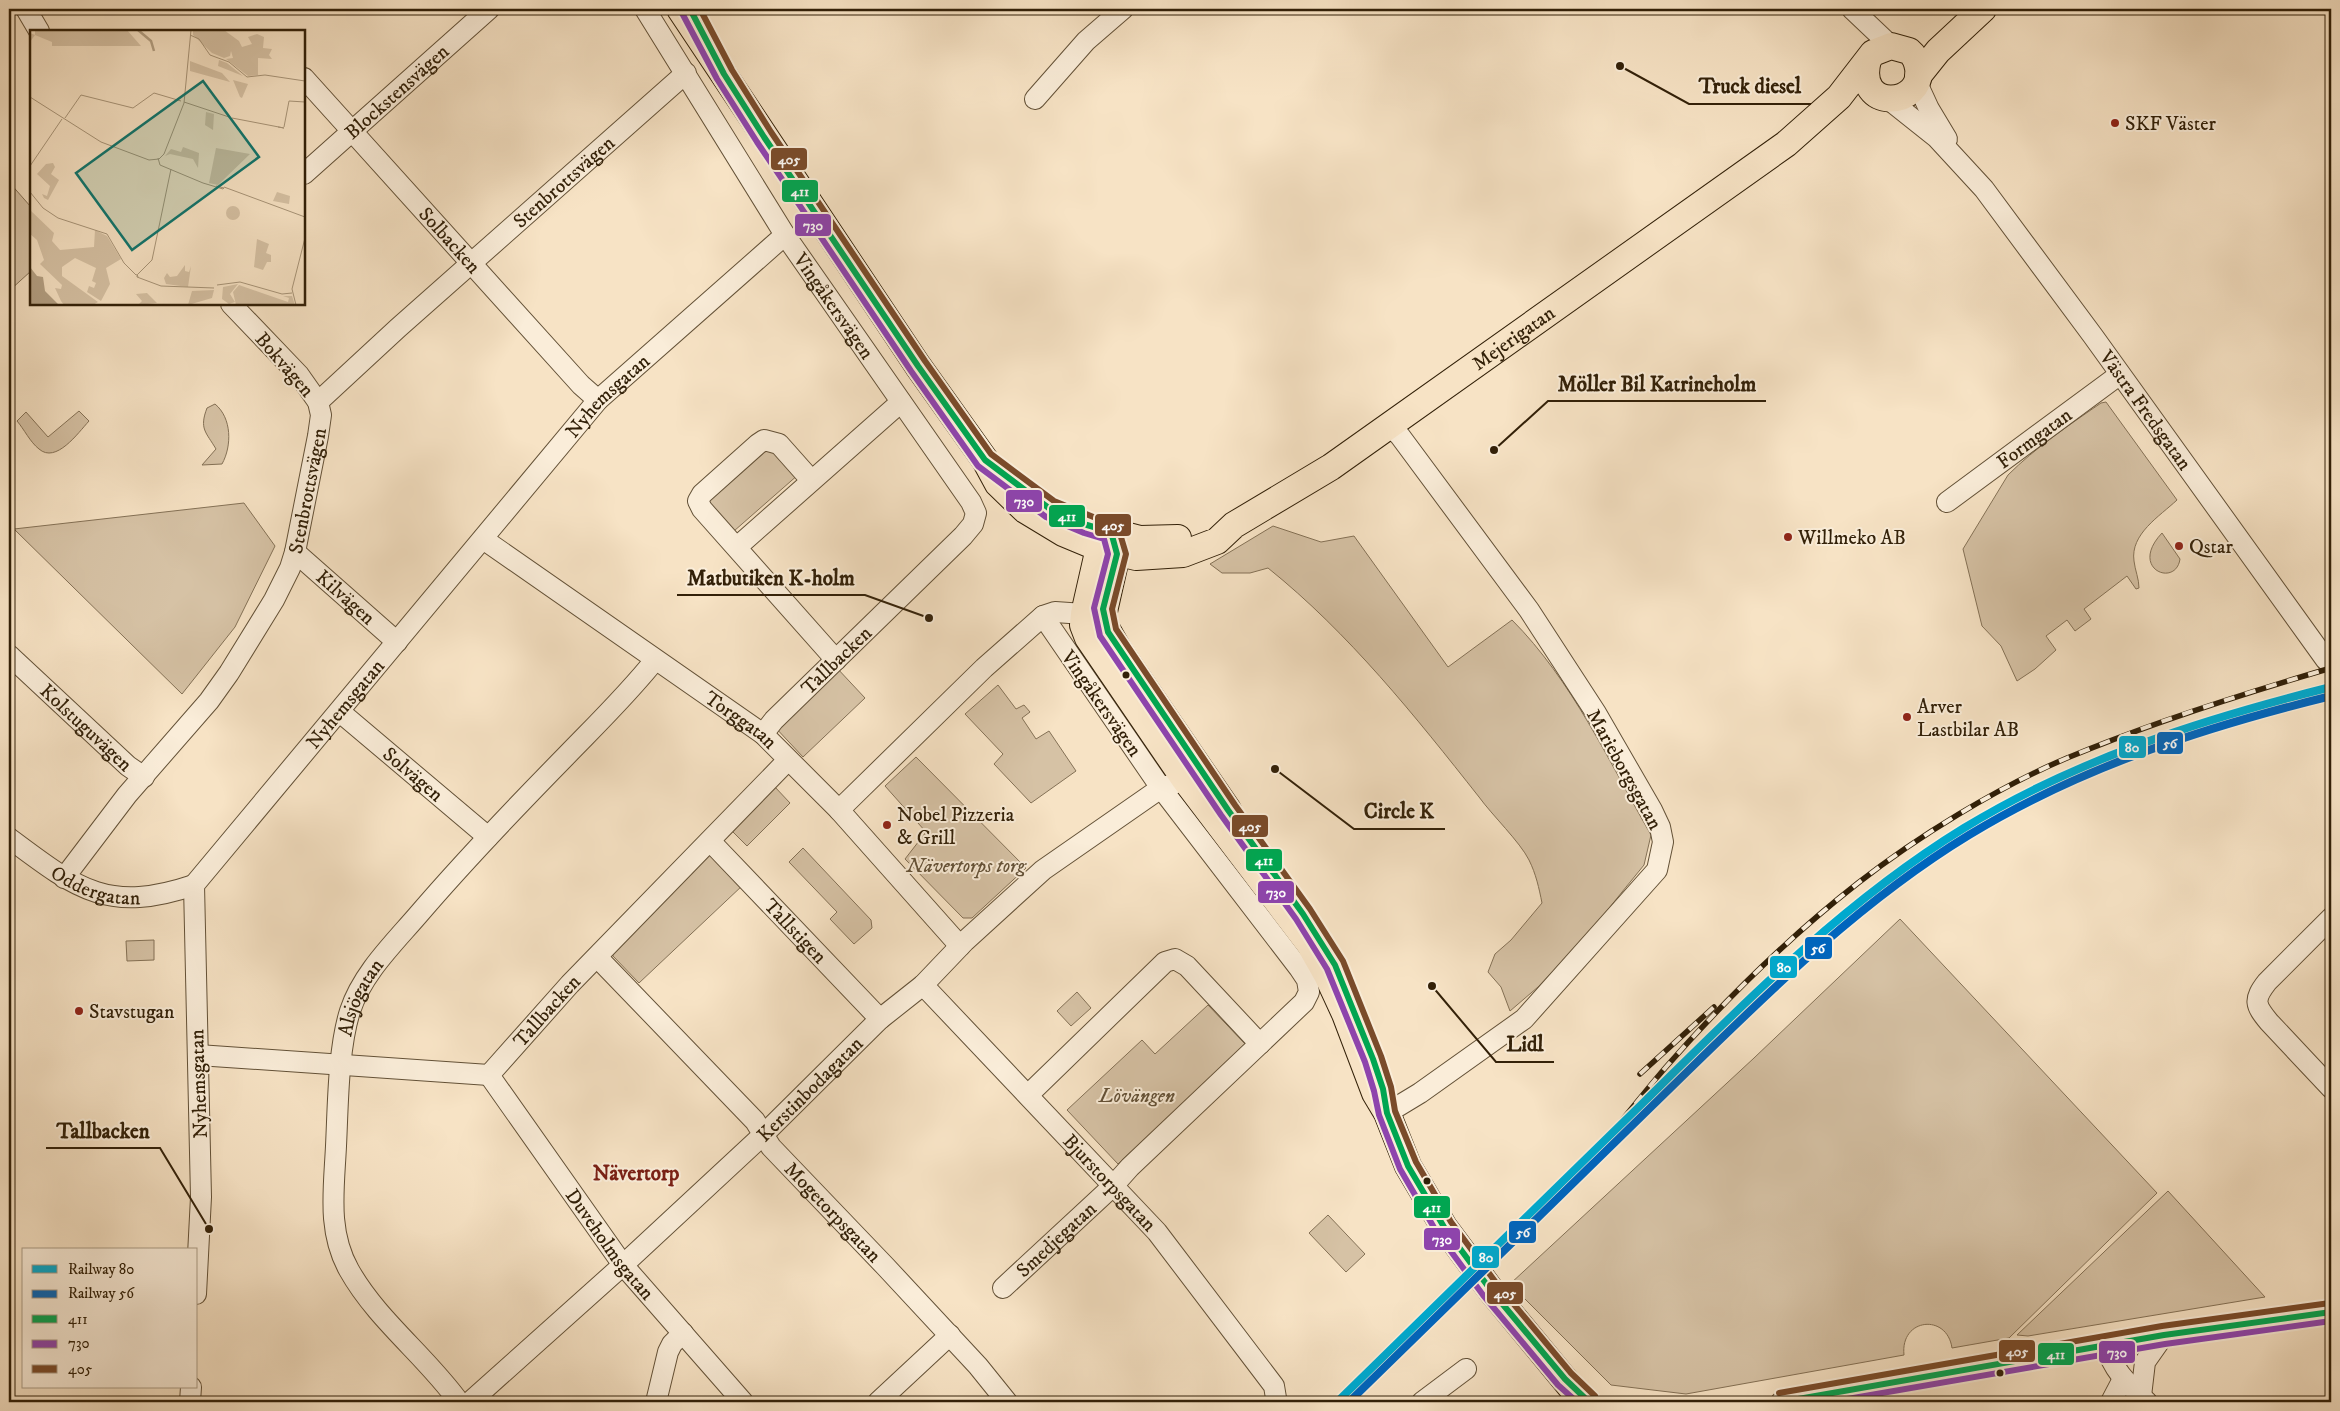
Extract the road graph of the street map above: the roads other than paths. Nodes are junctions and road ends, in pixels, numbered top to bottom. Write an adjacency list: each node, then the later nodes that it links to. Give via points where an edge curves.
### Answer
1 (26, 9): 10 (street)
2 (489, 9): 18 (street, Blockstensvägen)
3 (646, 9): 12 (street, Vingåkersvägen)
4 (680, 9): 13 (main road, Vingåkersvägen)
5 (690, 9): 13 (main road, Vingåkersvägen)
6 (1123, 9): 16 (street, via 1086,41)
7 (1852, 9): 11 (street)
8 (1972, 9): 11 (main road, Mejerigatan, via 1934,33)
9 (1984, 9): 15 (main road, via 1938,51)
10 (38, 30)
11 (1883, 52): 15 (main road, via 1912,54 1917,62); 17 (main road, via 1865,76 1877,96); 19 (main road, Mejerigatan)
12 (686, 73): 22 (street, Vingåkersvägen); 23 (street, Stenbrottsvägen)
13 (724, 74): 34 (main road, Vingåkersvägen, via 918,366 985,460 1050,509 1087,525)
14 (305, 79): 18 (street, Solbacken)
15 (1918, 80): 17 (main road, via 1903,96); 20 (street, Västra Fredsgatan, via 1929,108)
16 (1035, 99)
17 (1886, 99): 19 (main road, Mejerigatan, via 1850,109); 20 (street, Västra Fredsgatan, via 1937,138)
18 (352, 131): 21 (street, Blockstensvägen); 23 (street, Solbacken)
19 (1786, 144): 29 (main road, Mejerigatan)
20 (1963, 164): 25 (street, Västra Fredsgatan, via 2027,246)
21 (305, 173)
22 (785, 235): 26 (street, Nyhemsgatan); 28 (street, Vingåkersvägen)
23 (473, 264): 26 (street, Solbacken); 27 (street, Stenbrottsvägen)
24 (232, 305): 27 (street, Bokvägen, via 299,375)
25 (2119, 375): 31 (street, Formgatan); 43 (street, Västra Fredsgatan)
26 (598, 400): 33 (street, Nyhemsgatan)
27 (318, 402): 36 (street, Stenbrottsvägen, via 318,436)
28 (901, 402): 30 (street); 32 (street, Vingåkersvägen, via 971,502 976,513)
29 (1389, 425): 34 (main road, Mejerigatan, via 1316,477 1234,525 1170,539 1140,539); 67 (street, Marieborgsgatan, via 1435,482 1558,652 1652,810 1663,842 1657,870 1524,1019 1420,1094)
30 (811, 480): 35 (street); 35 (street, via 779,444 764,440 728,470 698,501)
31 (1947, 502)
32 (973, 524): 42 (street, Tallbacken)
33 (484, 539): 39 (street, Nyhemsgatan); 41 (street, Torggatan)
34 (1109, 545): 37 (main road, Vingåkersvägen)
35 (737, 547): 42 (street)
36 (295, 552): 39 (street, Kilvägen); 47 (street, Stenbrottsvägen, via 274,600 229,672 209,701)
37 (1093, 615): 38 (street, via 1054,612); 48 (main road, Vingåkersvägen, via 1083,625 1088,638)
38 (1043, 616): 49 (street, Vingåkersvägen); 50 (street, via 984,668)
39 (397, 642): 44 (street, Nyhemsgatan)
40 (9, 655): 47 (street, Kolstuguvägen, via 128,766)
41 (655, 660): 45 (street, Torggatan); 51 (street, Alsjögatan)
42 (836, 660): 45 (street, Tallbacken)
43 (2326, 660)
44 (340, 712): 51 (street, Solvägen); 55 (street, Nyhemsgatan)
45 (763, 734): 46 (street, Torggatan)
46 (788, 760): 50 (street, Torggatan); 53 (street, Tallbacken)
47 (144, 776): 54 (street, Stenbrottsvägen)
48 (1194, 776): 49 (street); 67 (main road, Vingåkersvägen, via 1303,914 1335,966 1373,1059)
49 (1161, 788): 57 (street, Kerstinbodagatan, via 1043,870); 61 (street, Vingåkersvägen, via 1307,980 1309,992 1304,1002)
50 (838, 810): 57 (street, Torggatan)
51 (488, 837): 63 (street, Alsjögatan, via 366,980 350,1010)
52 (9, 838): 54 (street, Oddergatan)
53 (710, 842): 58 (street, Tallbacken); 60 (street, Tallstigen)
54 (64, 878): 55 (street, Oddergatan, via 112,897 135,899 165,895)
55 (194, 885): 62 (street, Nyhemsgatan)
56 (2331, 918): 65 (street, via 2267,982 2257,1000 2259,1010 2269,1022)
57 (960, 946): 59 (street, Kerstinbodagatan)
58 (597, 957): 64 (street, Tallbacken); 68 (street, Mogetorpsgatan)
59 (923, 985): 60 (street, Kerstinbodagatan); 66 (street, Bjurstorpsgatan)
60 (880, 1019): 68 (street, Kerstinbodagatan)
61 (1260, 1044): 66 (street, via 1187,966 1175,959 1165,962); 69 (street, Smedjegatan)
62 (198, 1055): 63 (street); 70 (street, Nyhemsgatan, via 202,1197)
63 (342, 1063): 64 (street); 86 (street, Alsjögatan, via 332,1217 341,1254 349,1271 376,1308)
64 (489, 1075): 71 (street, Duveholmsgatan)
65 (2331, 1088)
66 (1028, 1095): 69 (street, Bjurstorpsgatan)
67 (1387, 1113): 79 (main road, Vingåkersvägen, via 1408,1166 1458,1245)
68 (764, 1134): 71 (street, Kerstinbodagatan); 75 (street, Mogetorpsgatan, via 771,1148)
69 (1113, 1186): 72 (street, Smedjegatan); 83 (street, Bjurstorpsgatan, via 1157,1232 1229,1326 1274,1386)
70 (198, 1262)
71 (623, 1265): 74 (street, Duveholmsgatan); 87 (street, Kerstinbodagatan)
72 (1003, 1288)
73 (2331, 1312): 76 (street)
74 (684, 1332): 88 (street, via 668,1352); 89 (street, Duveholmsgatan)
75 (950, 1335): 90 (street); 91 (street, Mogetorpsgatan)
76 (2164, 1335): 77 (street); 82 (street, via 2145,1362)
77 (2106, 1345): 80 (street, via 2109,1359); 84 (street)
78 (1466, 1369): 92 (street)
79 (1565, 1379): 93 (main road, Vingåkersvägen); 94 (main road, Vingåkersvägen)
80 (2123, 1379): 82 (street); 95 (street)
81 (191, 1388): 85 (street)
82 (2144, 1399)
83 (1275, 1400)
84 (1793, 1401)
85 (190, 1402)
86 (459, 1402)
87 (470, 1402)
88 (656, 1402)
89 (743, 1402)
90 (878, 1402)
91 (1007, 1402)
92 (1422, 1402)
93 (1583, 1402)
94 (1589, 1402)
95 (2111, 1402)

